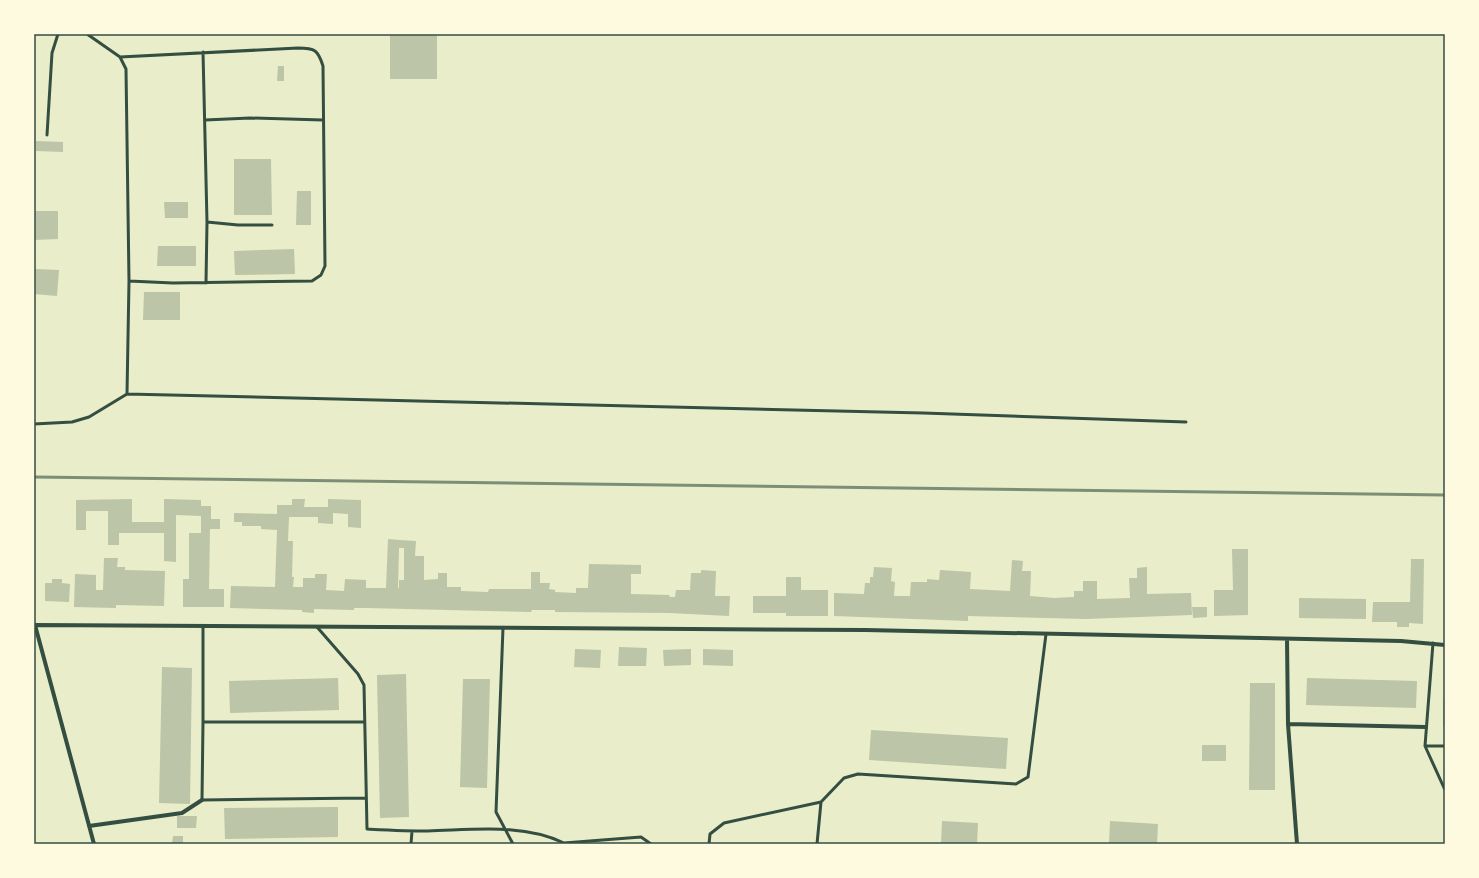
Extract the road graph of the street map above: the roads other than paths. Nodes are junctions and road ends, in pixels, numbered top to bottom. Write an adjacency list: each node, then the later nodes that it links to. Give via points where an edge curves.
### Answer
1 (58, 34): 7 (lane, via 52,54)
2 (87, 34): 4 (lane)
3 (202, 52): 4 (lane); 5 (lane); 6 (lane, via 312,48 319,55 323,66)
4 (120, 56): 10 (lane, via 126,69)
5 (205, 120): 6 (lane); 8 (lane)
6 (323, 120): 11 (lane, via 325,266 321,275 312,281)
7 (47, 134)
8 (207, 222): 9 (lane); 11 (lane)
9 (272, 225)
10 (129, 281): 11 (lane); 12 (lane)
11 (206, 283)
12 (127, 394): 13 (lane, via 923,413); 14 (lane, via 72,422)
13 (1186, 422)
14 (34, 424)
15 (34, 625): 16 (street); 33 (street)
16 (203, 626): 17 (street); 23 (lane)
17 (316, 627): 18 (street); 24 (lane, via 358,674 364,685)
18 (503, 628): 19 (street); 34 (lane, via 496,812)
19 (1046, 634): 20 (street); 32 (lane, via 1028,777 1016,784 858,774 844,778)
20 (1287, 639): 21 (street, via 1402,640); 25 (street)
21 (1433, 643): 22 (street); 26 (lane)
22 (1445, 644)
23 (203, 722): 24 (lane); 31 (lane)
24 (364, 722): 30 (lane)
25 (1288, 724): 26 (street); 43 (street)
26 (1426, 727): 27 (lane)
27 (1425, 746): 28 (lane); 29 (lane)
28 (1445, 746)
29 (1445, 790)
30 (366, 798): 31 (lane); 35 (lane, via 367,829)
31 (202, 800): 33 (street, via 182,813)
32 (821, 802): 41 (lane, via 724,823 710,834); 42 (lane)
33 (89, 826): 36 (street)
34 (505, 829): 35 (lane); 38 (lane); 39 (lane, via 552,838)
35 (412, 831): 37 (lane)
36 (94, 844)
37 (411, 844)
38 (513, 844)
39 (564, 844): 40 (lane, via 641,837)
40 (651, 844)
41 (709, 844)
42 (816, 844)
43 (1298, 844)

